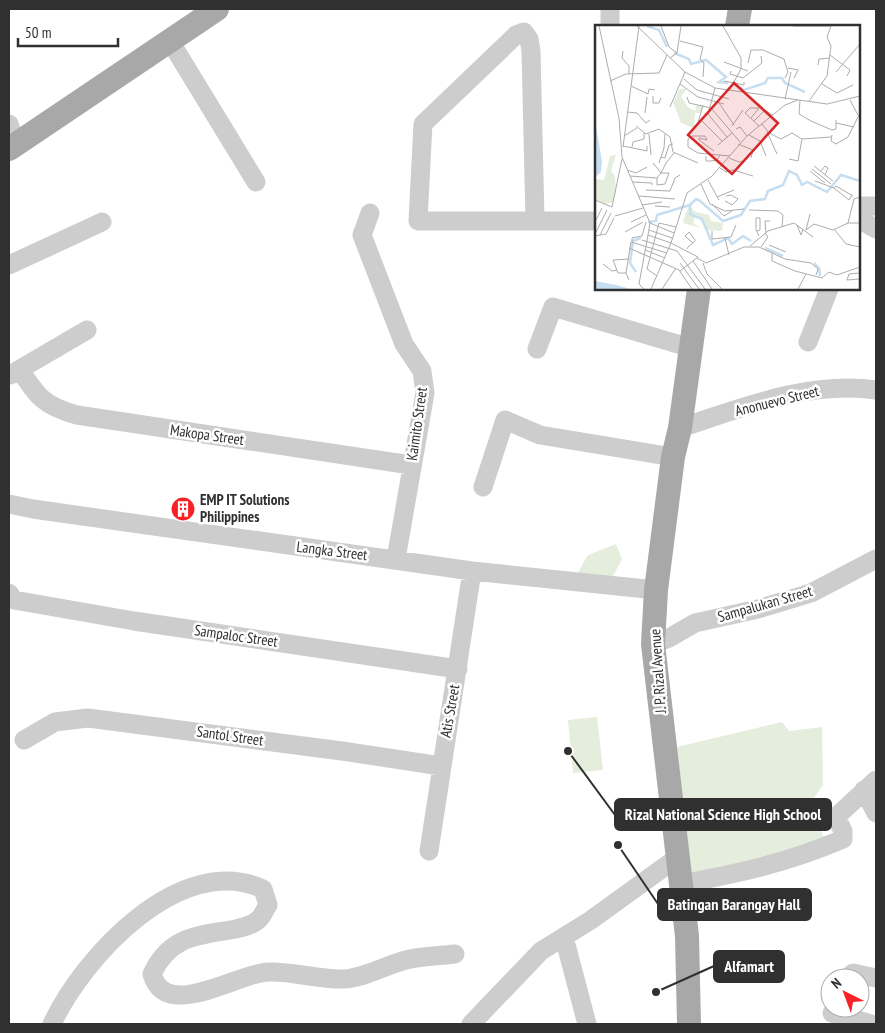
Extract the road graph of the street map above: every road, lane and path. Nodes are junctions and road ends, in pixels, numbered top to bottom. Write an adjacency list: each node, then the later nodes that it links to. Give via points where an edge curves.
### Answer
1 (217, 9): 6 (main road)
2 (610, 9): 4 (street)
3 (740, 9): 5 (main road)
4 (610, 25)
5 (738, 25)
6 (170, 41): 7 (main road); 8 (street)
7 (11, 139)
8 (256, 182)
9 (860, 206): 10 (street)
10 (876, 206)
11 (370, 213): 28 (street, Kaimito Street, via 362,235 404,344 423,377 425,393)
12 (535, 220): 12 (street, via 418,221 423,124 516,35 524,32 530,39 531,51); 14 (street)
13 (860, 220): 16 (street)
14 (595, 221)
15 (102, 222): 17 (street)
16 (876, 229)
17 (9, 265)
18 (699, 290): 23 (main road, J. P. Rizal Avenue)
19 (829, 290): 21 (street)
20 (87, 330): 24 (street)
21 (808, 342)
22 (537, 348): 23 (street, via 553,307)
23 (691, 348): 26 (main road, J. P. Rizal Avenue)
24 (14, 373): 28 (street, Makopa Street, via 47,404 56,410 77,415)
25 (876, 390): 26 (street, Anonuevo Street, via 832,387 783,397)
26 (680, 428): 27 (main road, J. P. Rizal Avenue)
27 (673, 457): 29 (street, via 540,436 505,420); 34 (main road, J. P. Rizal Avenue)
28 (411, 465): 31 (street, Kaimito Street)
29 (484, 487)
30 (9, 504): 31 (street, Langka Street, via 186,532)
31 (396, 559): 33 (street, Langka Street)
32 (876, 559): 36 (street, Sampalukan Street, via 811,593 695,623)
33 (472, 571): 34 (street, Langka Street); 37 (street, Atis Street)
34 (656, 590): 36 (main road, J. P. Rizal Avenue)
35 (12, 596): 37 (street, Sampaloc Street, via 134,621)
36 (653, 644): 43 (main road, J. P. Rizal Avenue)
37 (458, 669): 39 (street, Atis Street)
38 (24, 740): 39 (street, Santol Street, via 55,722 88,718)
39 (441, 766): 42 (street, Atis Street)
40 (870, 785): 41 (street); 44 (street, via 836,817 843,839 789,861)
41 (876, 813)
42 (429, 851)
43 (678, 857): 44 (main road, J. P. Rizal Avenue); 45 (street)
44 (681, 884): 51 (main road, J. P. Rizal Avenue, via 687,936)
45 (564, 937): 49 (street, via 541,952); 50 (street)
46 (455, 954): 48 (street, via 407,960 345,979 267,972 193,995 176,995 162,990 152,974 160,957 190,937 248,926 260,918 268,904 263,889 250,883 230,880 210,883 154,904 122,928 60,1008)
47 (844, 1018): 52 (street)
48 (52, 1024)
49 (471, 1024)
50 (587, 1024)
51 (689, 1024)
52 (872, 1024)

